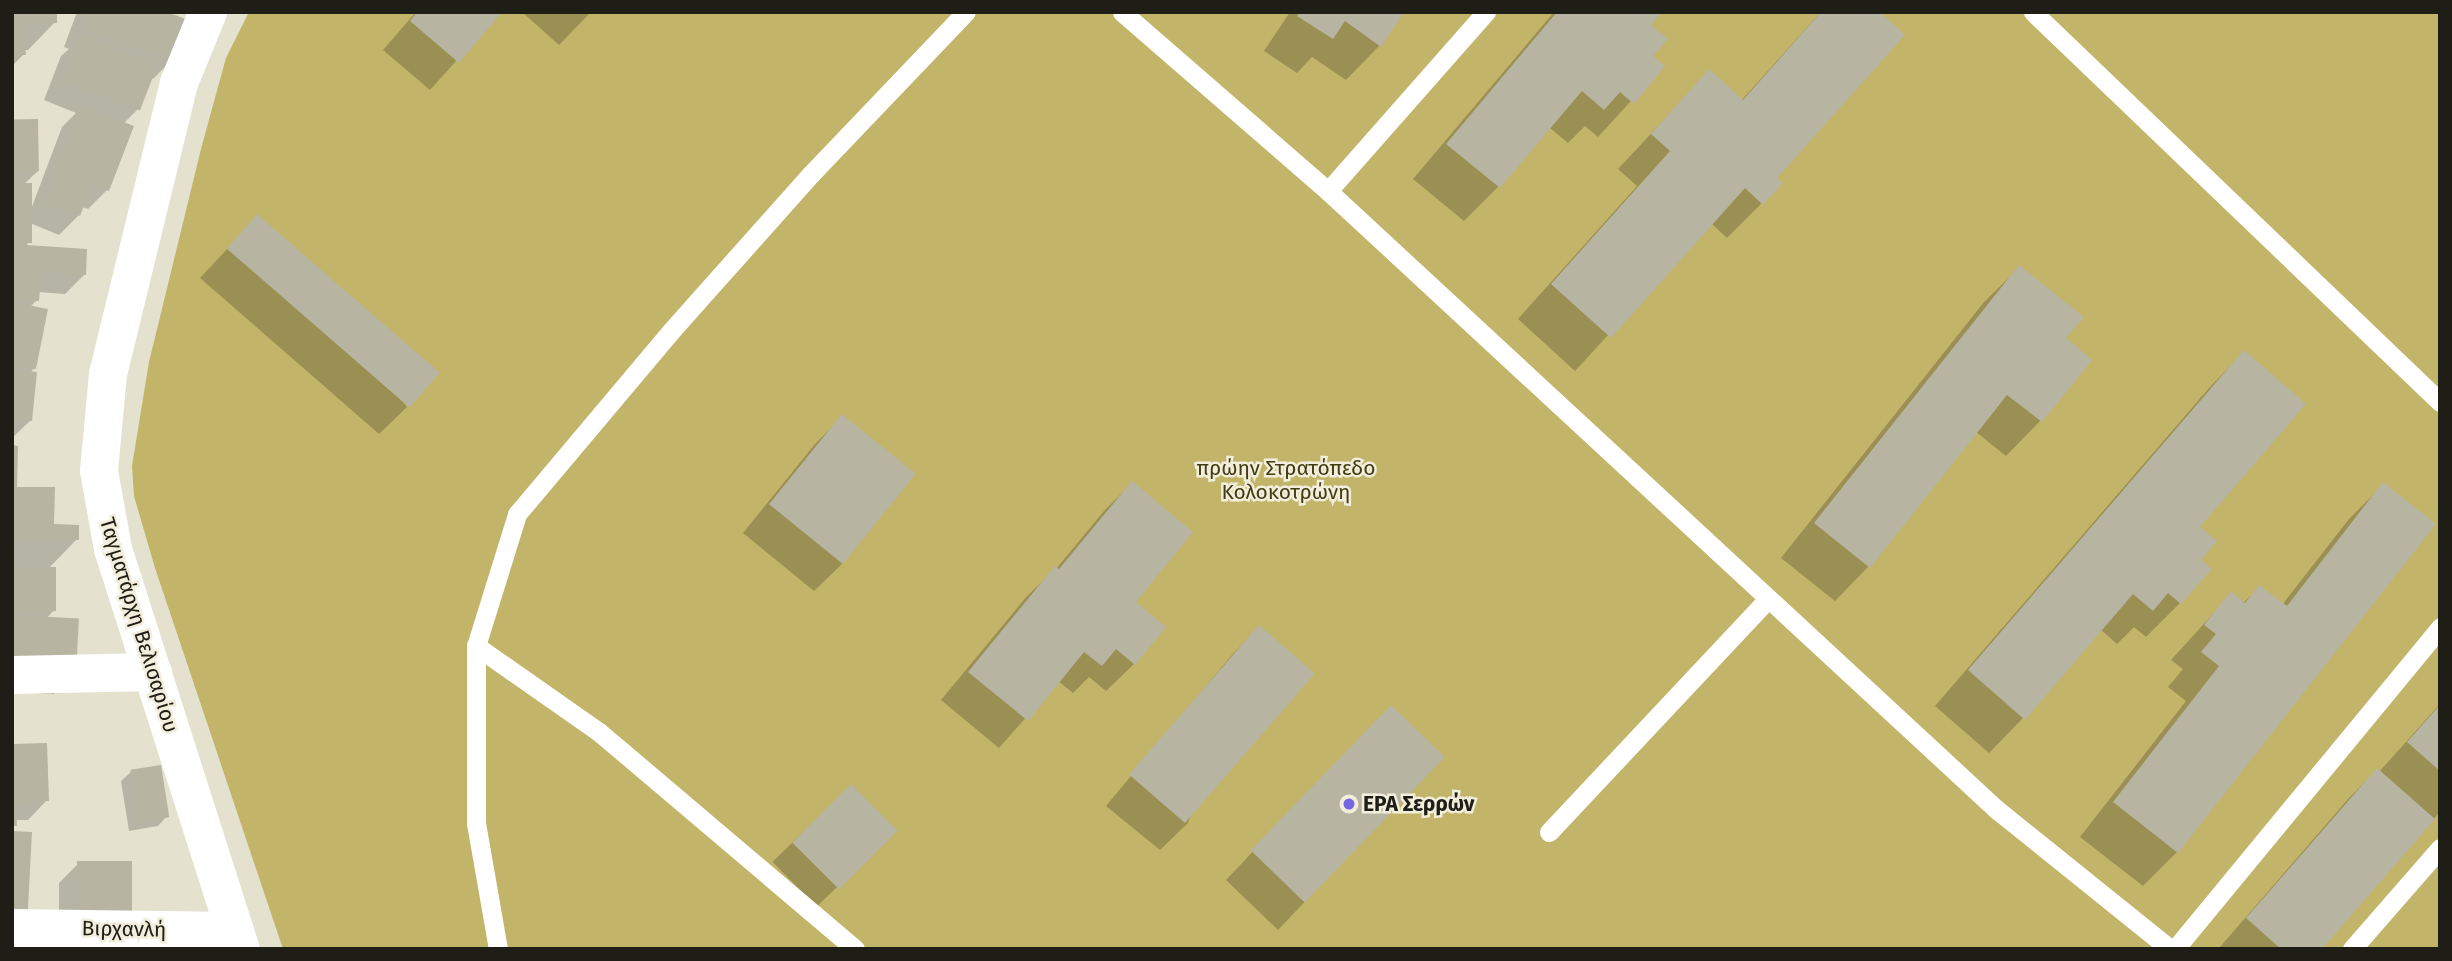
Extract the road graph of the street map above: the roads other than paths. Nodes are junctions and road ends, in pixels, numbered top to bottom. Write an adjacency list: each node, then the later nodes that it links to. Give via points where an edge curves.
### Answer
1 (208, 12): 11 (street, Ταγματάρχη Βελισαρίου, via 179,83 108,374 102,419 99,471 107,525)
2 (965, 12): 10 (lane, via 811,174 517,514)
3 (1122, 12): 6 (lane)
4 (1486, 12): 6 (lane)
5 (2033, 12): 7 (lane)
6 (1328, 191): 8 (lane)
7 (2440, 401)
8 (1767, 600): 13 (lane); 19 (lane, via 1996,809)
9 (2440, 627): 19 (lane)
10 (476, 646): 17 (lane, via 476,823); 18 (lane, via 599,732)
11 (153, 672): 12 (street); 16 (street, Ταγματάρχη Βελισαρίου)
12 (12, 675)
13 (1549, 832)
14 (2440, 848): 20 (lane)
15 (12, 928): 16 (street, Βιρχανλή)
16 (238, 940)
17 (498, 949)
18 (855, 949)
19 (2173, 949)
20 (2353, 949)

